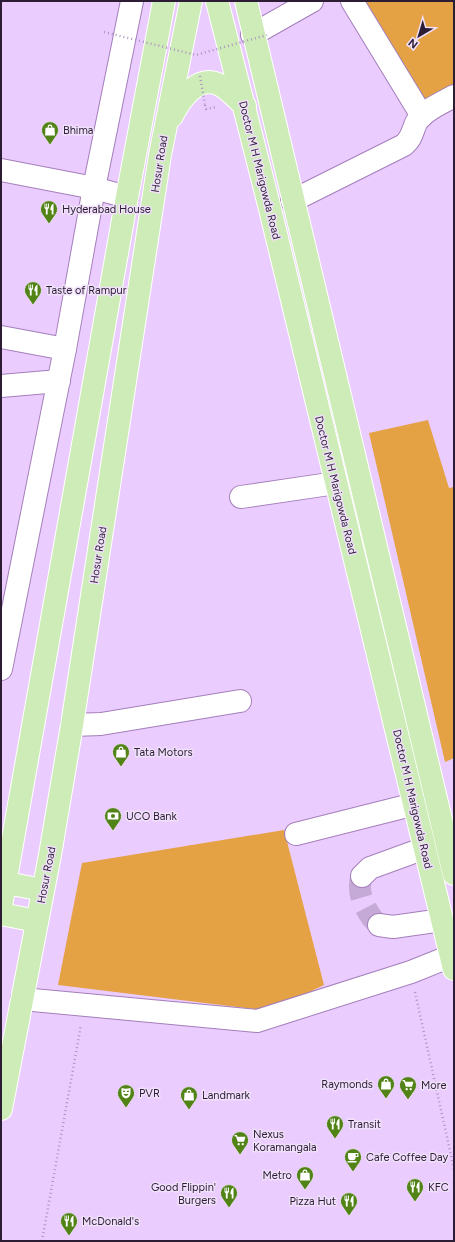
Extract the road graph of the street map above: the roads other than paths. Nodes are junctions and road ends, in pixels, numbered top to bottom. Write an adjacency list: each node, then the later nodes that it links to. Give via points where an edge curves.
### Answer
1 (132, 1): 14 (street)
2 (164, 1): 15 (main road)
3 (191, 1): 12 (main road, Hosur Road)
4 (217, 1): 10 (main road, Doctor M H Marigowda Road)
5 (246, 1): 8 (main road, Doctor M H Marigowda Road)
6 (312, 1): 8 (street)
7 (352, 1): 11 (street)
8 (260, 35): 16 (main road, Doctor M H Marigowda Road)
9 (454, 96): 11 (street)
10 (245, 106): 12 (main road, via 218,84 204,82 189,91 178,103); 21 (main road, Doctor M H Marigowda Road)
11 (422, 116): 16 (street, via 416,123 411,138 404,145)
12 (163, 135): 25 (main road, Hosur Road)
13 (1, 170): 14 (street)
14 (94, 188): 15 (street); 18 (street)
15 (127, 197): 32 (main road)
16 (292, 201): 28 (main road, Doctor M H Marigowda Road)
17 (1, 337): 18 (street)
18 (65, 349): 19 (street)
19 (59, 381): 20 (street); 23 (street)
20 (1, 386)
21 (336, 483): 22 (street); 26 (main road, Doctor M H Marigowda Road)
22 (241, 497)
23 (1, 670)
24 (240, 701): 25 (street, via 101,724)
25 (72, 725): 33 (main road, Hosur Road)
26 (414, 804): 27 (street); 29 (main road, Doctor M H Marigowda Road)
27 (296, 834)
28 (450, 837): 30 (main road, Doctor M H Marigowda Road)
29 (425, 848): 31 (street, via 370,868); 36 (main road, Doctor M H Marigowda Road)
30 (454, 874)
31 (362, 876)
32 (4, 882): 33 (main road); 34 (main road)
33 (43, 890): 37 (main road, Hosur Road)
34 (1, 906)
35 (1, 914): 37 (main road)
36 (442, 920): 38 (street, via 393,927); 39 (main road, Doctor M H Marigowda Road)
37 (37, 922): 40 (main road, Hosur Road)
38 (379, 925)
39 (452, 963): 40 (street, via 411,972 257,1021)
40 (22, 999): 41 (main road, Hosur Road)
41 (1, 1109)

